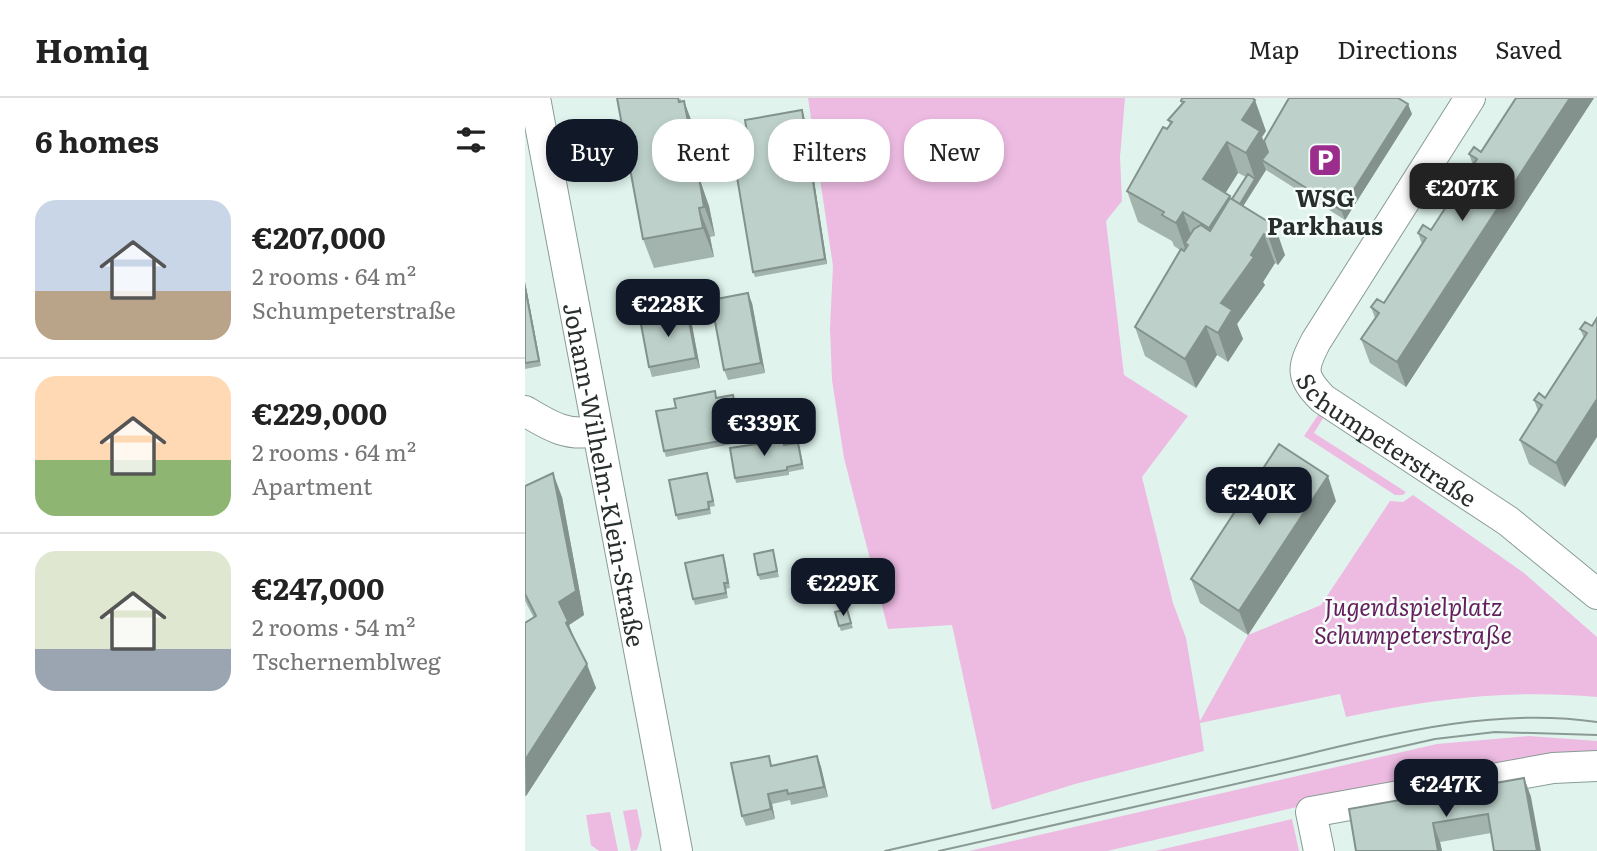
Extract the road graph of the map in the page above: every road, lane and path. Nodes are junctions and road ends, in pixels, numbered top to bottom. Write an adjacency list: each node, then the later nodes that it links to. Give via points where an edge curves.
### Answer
1 (535, 98): 4 (street, Johann-Wilhelm-Klein-Straße)
2 (1470, 98): 5 (street, Schumpeterstraße, via 1316,341 1305,375 1323,399 1508,521)
3 (525, 411): 4 (street, via 561,431)
4 (597, 432): 7 (street, Johann-Wilhelm-Klein-Straße)
5 (1597, 594)
6 (1597, 766): 8 (street, via 1545,769 1311,812)
7 (677, 851)
8 (1319, 851)

